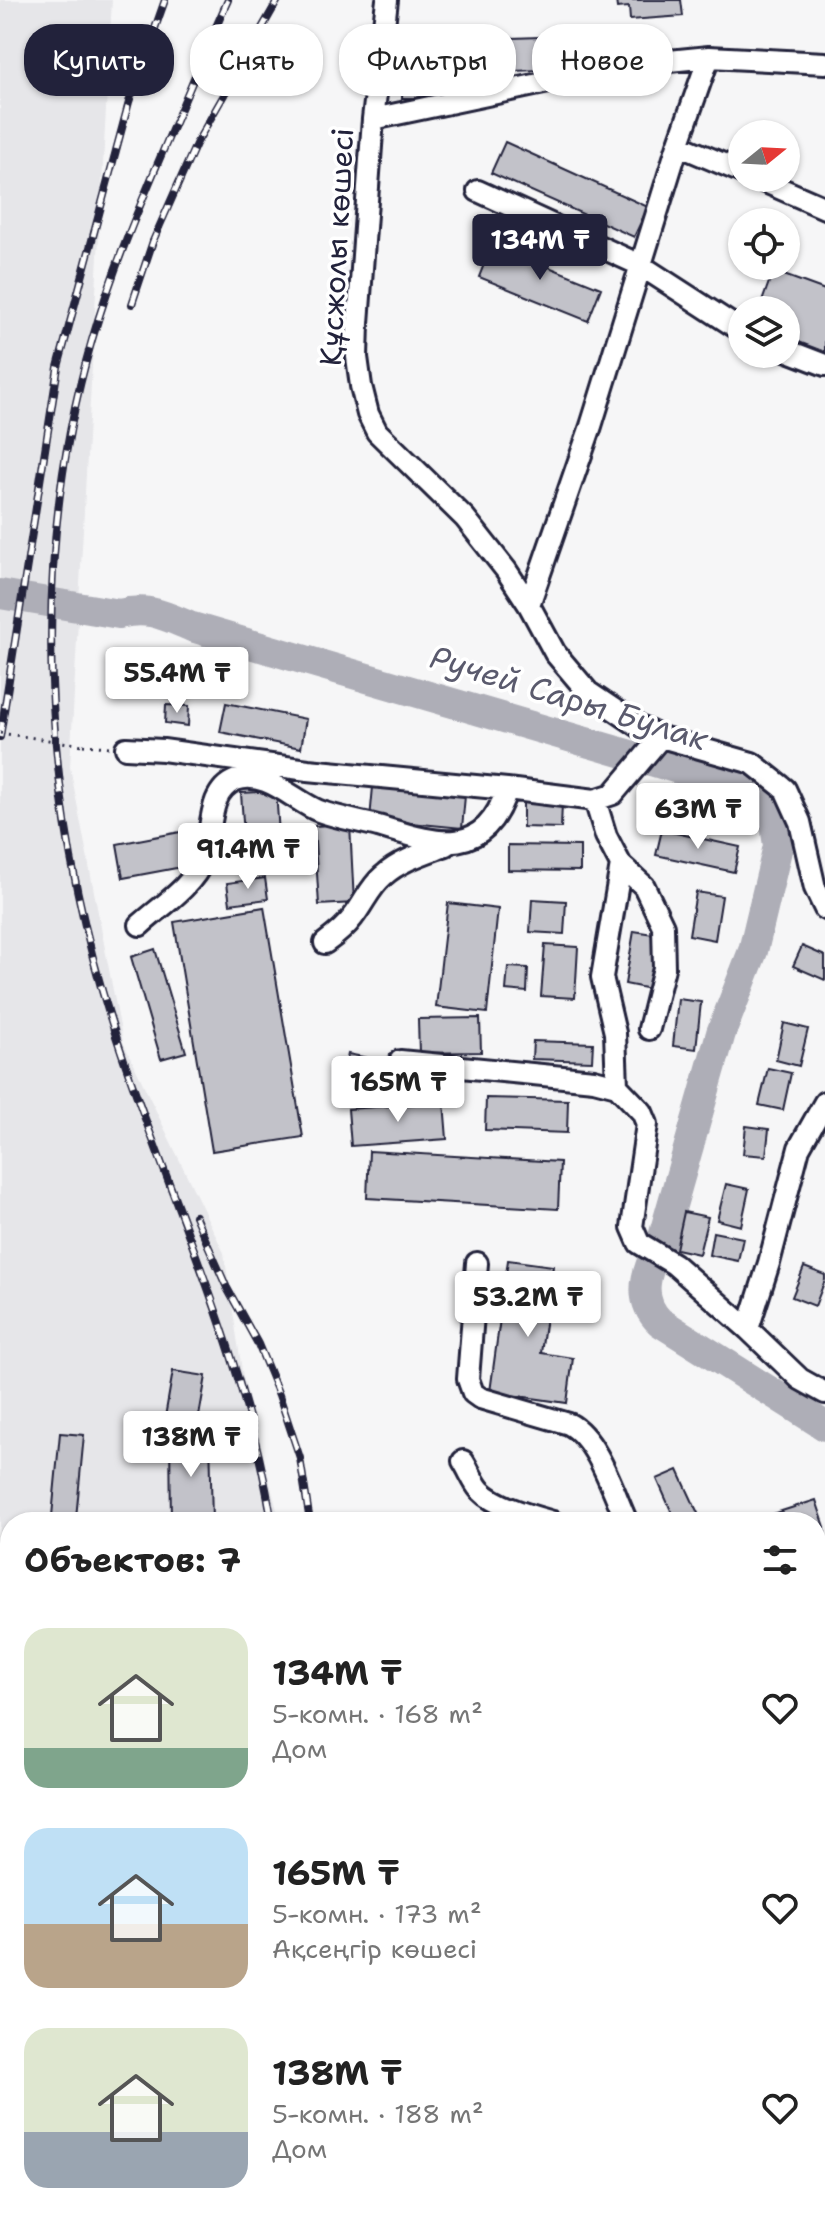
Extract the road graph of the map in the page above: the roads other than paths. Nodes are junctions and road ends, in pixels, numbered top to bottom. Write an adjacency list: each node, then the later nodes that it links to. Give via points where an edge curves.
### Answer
1 (387, 0): 4 (street, Құсжолы көшесі)
2 (709, 57): 3 (street); 4 (street, via 629,65); 5 (street)
3 (825, 63)
4 (373, 119): 14 (street, Құсжолы көшесі, via 357,357 368,414 397,454 465,518)
5 (678, 145): 6 (street); 10 (street)
6 (728, 166)
7 (478, 191): 10 (street)
8 (788, 192): 9 (street)
9 (825, 208)
10 (640, 265): 11 (street); 14 (street)
11 (728, 322)
12 (800, 355): 13 (street)
13 (825, 365)
14 (529, 605): 15 (street, Құсжолы көшесі, via 555,653 588,692)
15 (661, 737): 18 (street, via 613,794); 21 (street, Құсжолы көшесі, via 752,763 785,789)
16 (126, 748): 17 (street)
17 (507, 789): 18 (street); 19 (street, via 488,826)
18 (595, 800): 20 (street)
19 (454, 842): 22 (street, via 404,835 319,811 253,777 239,779 218,795 204,858 194,876); 23 (street, via 385,874 343,930)
20 (621, 865): 24 (street, via 644,886 663,926 664,968); 26 (street, via 602,977 615,1033)
21 (825, 909)
22 (140, 925)
23 (325, 943)
24 (649, 1029)
25 (400, 1061): 26 (street)
26 (617, 1086): 29 (street, via 647,1124 632,1227 639,1243 674,1264)
27 (825, 1102): 29 (street, via 799,1148)
28 (477, 1263): 33 (street, via 470,1388 480,1398 578,1428 595,1451)
29 (748, 1329): 30 (street, via 800,1379)
30 (825, 1393)
31 (463, 1461): 32 (street, via 481,1491)
32 (518, 1512)
33 (622, 1512)

